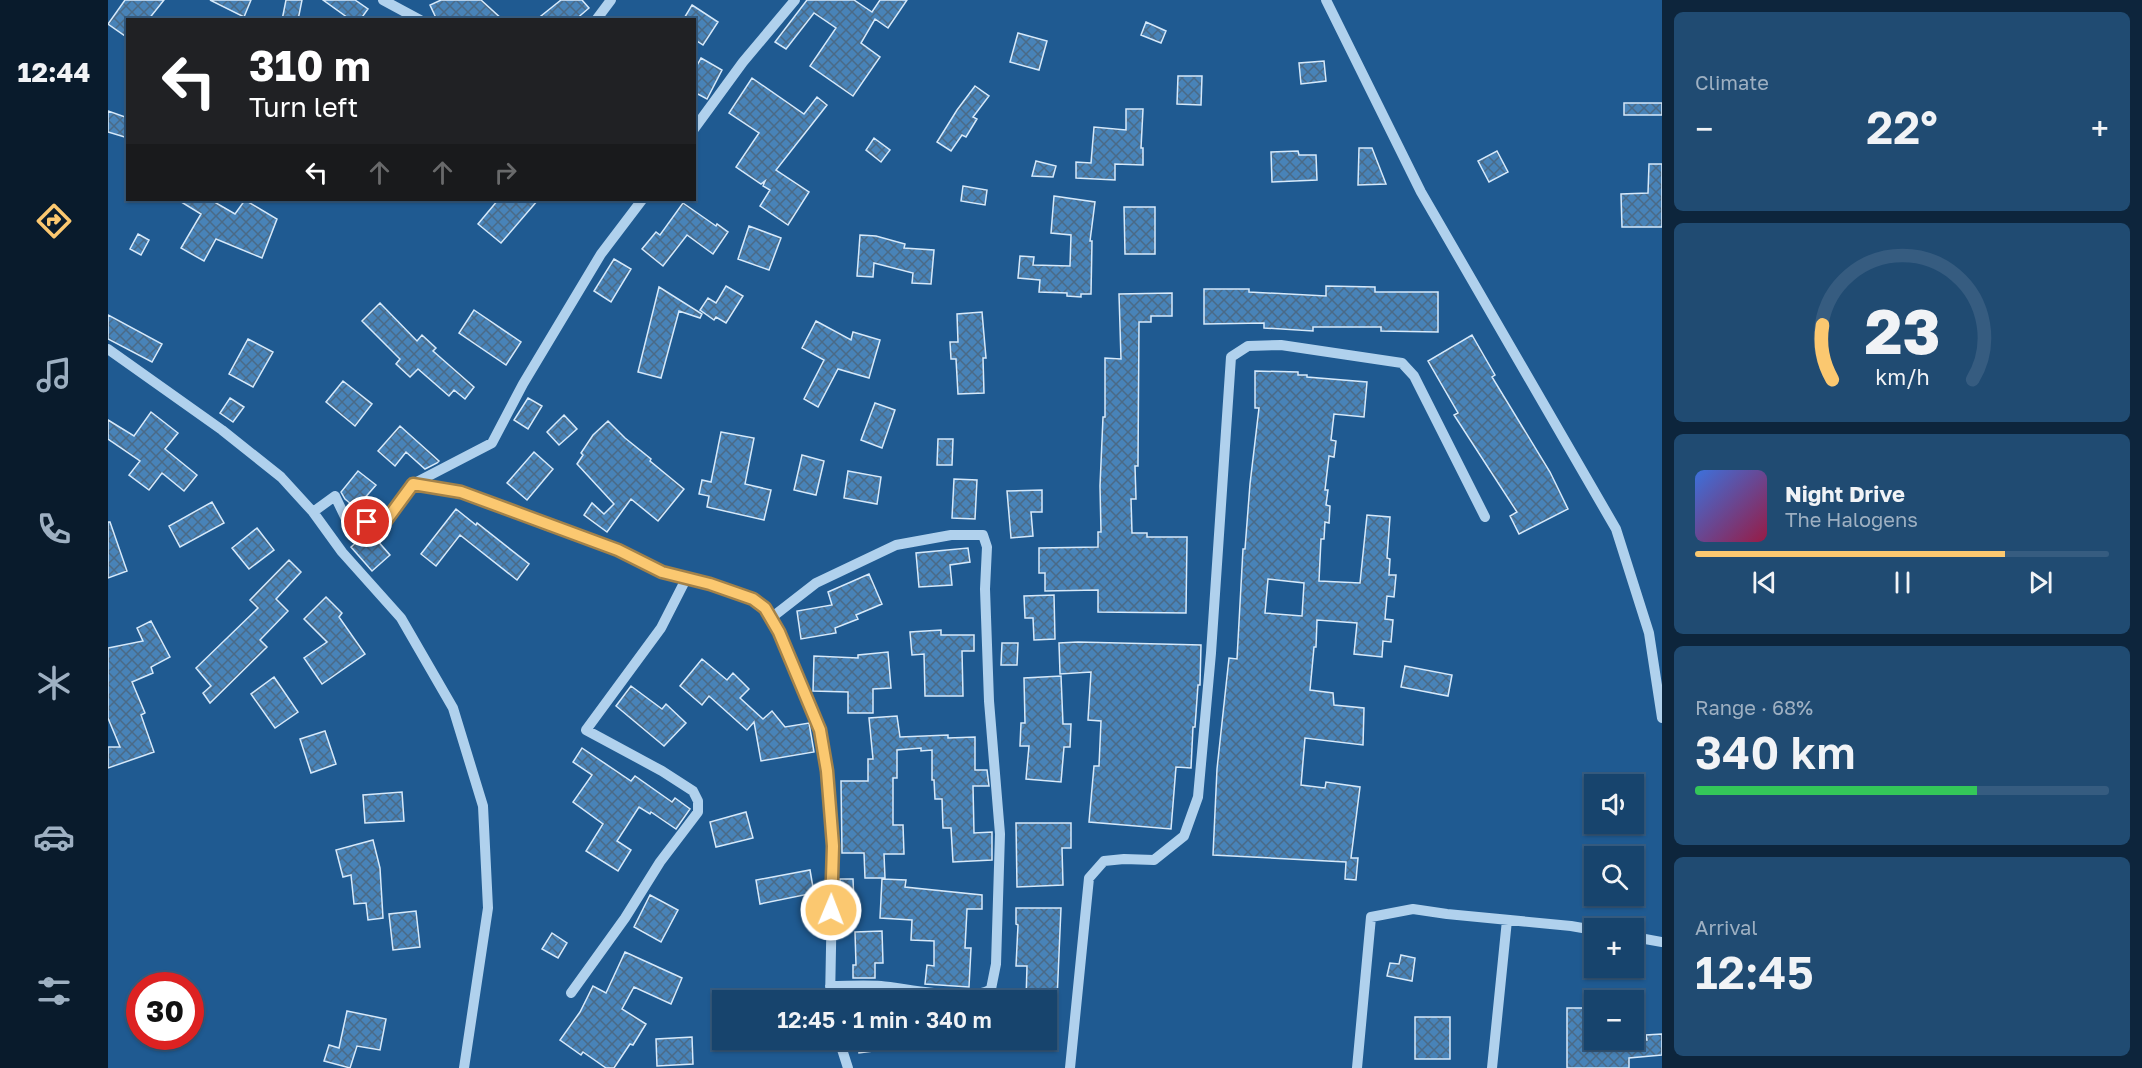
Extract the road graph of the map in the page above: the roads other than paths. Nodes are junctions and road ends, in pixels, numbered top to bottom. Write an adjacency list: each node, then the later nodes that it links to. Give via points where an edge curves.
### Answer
1 (383, 0): 5 (street)
2 (611, 0): 6 (street)
3 (795, 0): 7 (street)
4 (1326, 0): 15 (street, via 1421,192 1616,529 1649,633)
5 (416, 18)
6 (598, 18)
7 (696, 126)
8 (641, 201): 10 (street, via 601,254 492,443)
9 (108, 349): 11 (street, via 230,436 281,477)
10 (413, 484): 11 (street, via 385,522 348,523 335,496); 13 (street, via 461,492)
11 (313, 512): 24 (street, via 342,552 401,618 453,708 483,806 488,908)
12 (1485, 517): 26 (street, via 1414,376 1401,363 1281,345 1248,346 1231,357 1198,796 1184,836 1154,860 1104,861 1089,878)
13 (686, 579): 14 (street, via 753,599); 22 (street, via 661,628 586,730 693,791 698,812)
14 (771, 618): 20 (street, via 820,730 827,771 833,846); 20 (street, via 816,583 896,545 951,535 983,535 987,547 988,701 1000,834 996,964 991,989 966,995 881,986)
15 (1662, 718)
16 (1507, 920): 17 (street); 27 (street, via 1413,909 1371,917); 28 (street)
17 (1584, 928)
18 (1644, 939): 19 (street)
19 (1662, 942)
20 (830, 986): 21 (street)
21 (830, 990)
22 (571, 993)
23 (843, 1050): 25 (street)
24 (464, 1068)
25 (848, 1068)
26 (1070, 1068)
27 (1357, 1068)
28 (1492, 1068)

